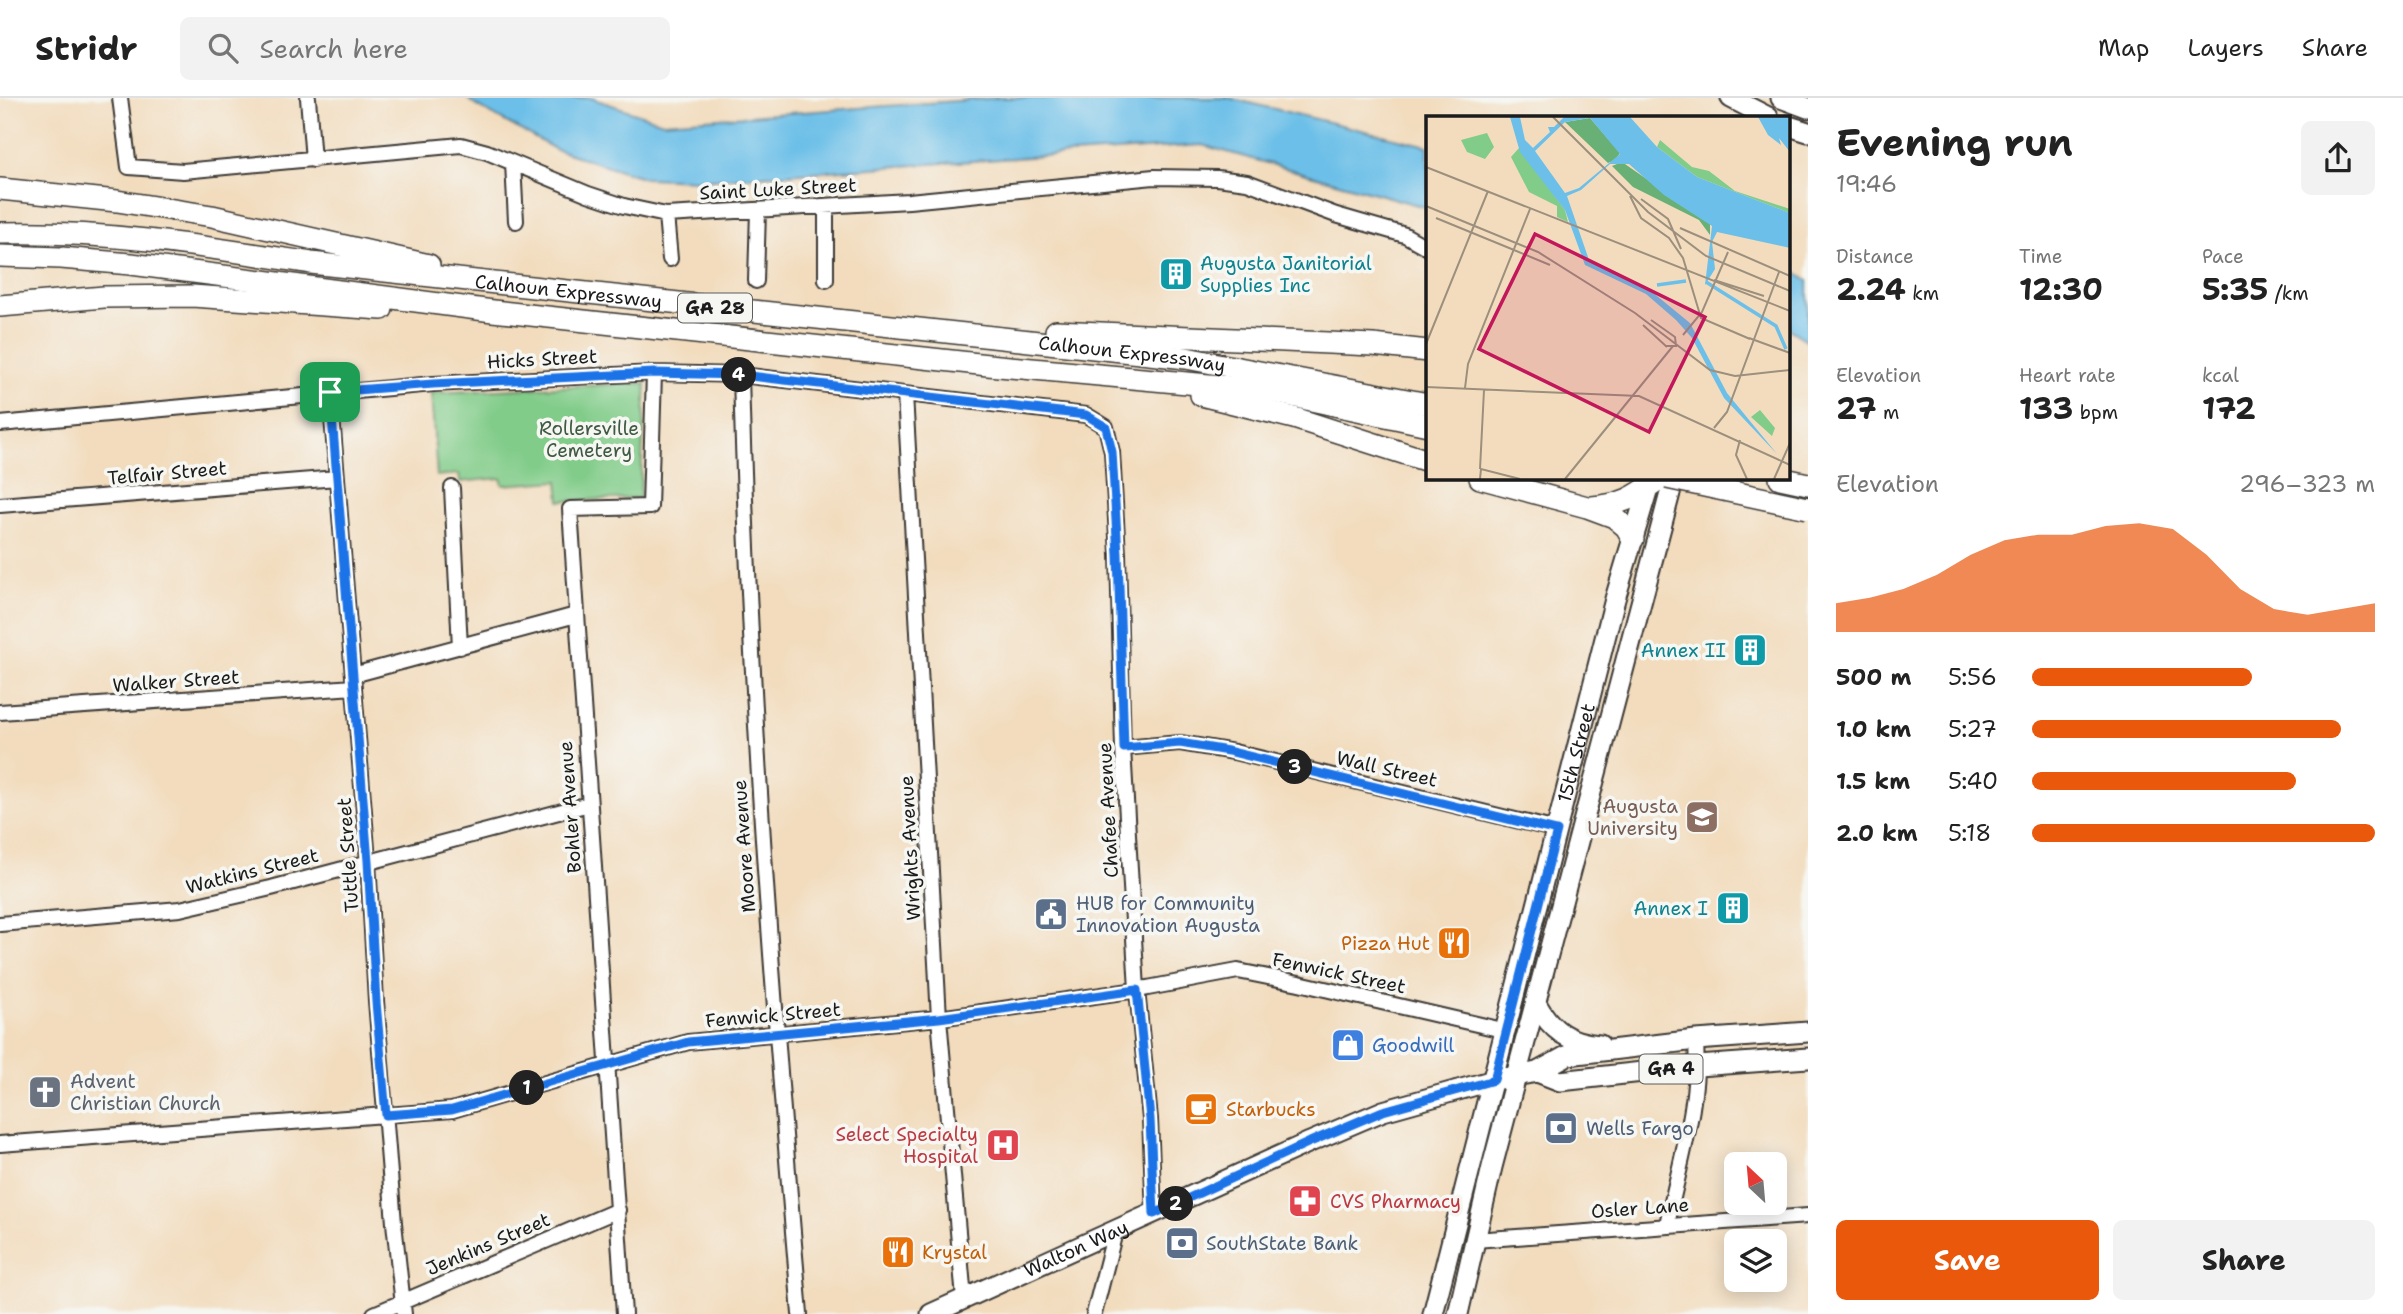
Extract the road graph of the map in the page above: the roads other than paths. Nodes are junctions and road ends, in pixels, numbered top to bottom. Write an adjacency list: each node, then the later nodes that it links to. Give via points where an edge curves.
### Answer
1 (120, 98): 10 (street, Saint Luke Street, via 129,167 183,171)
2 (308, 98): 10 (street)
3 (1731, 98): 6 (main road)
4 (1782, 98): 5 (main road); 7 (main road)
5 (1808, 108)
6 (1759, 111)
7 (1780, 116)
8 (1790, 126): 9 (main road)
9 (1808, 132)
10 (313, 160): 11 (street, Saint Luke Street, via 461,145)
11 (513, 163): 15 (street, Saint Luke Street, via 612,202); 16 (street)
12 (0, 189): 23 (highway, via 212,216)
13 (827, 206): 14 (street, Saint Luke Street); 18 (street, Saint Luke Street, via 1154,177 1217,178 1247,182 1405,235); 21 (street)
14 (758, 210): 15 (street, Saint Luke Street); 22 (street)
15 (666, 215): 20 (street)
16 (516, 221)
17 (0, 233): 23 (highway, Calhoun Expressway / GA 28, via 105,235)
18 (1426, 247)
19 (0, 256): 26 (highway, Calhoun Expressway / GA 28, via 131,264)
20 (670, 260)
21 (826, 280)
22 (756, 281)
23 (541, 289): 25 (highway, Calhoun Expressway / GA 28)
24 (0, 306): 26 (highway, via 104,297 192,296)
25 (847, 323): 27 (highway); 33 (highway, Calhoun Expressway / GA 28, via 1186,358)
26 (639, 327): 30 (highway, Calhoun Expressway / GA 28)
27 (1426, 351)
28 (654, 373): 29 (street, Hicks Street); 31 (street, Hicks Street); 49 (street, Bohler Avenue, via 650,507 570,509)
29 (741, 375): 32 (street, Hicks Street); 63 (street, Moore Avenue, via 749,610)
30 (1121, 377): 36 (highway, Calhoun Expressway / GA 28, via 1264,390); 37 (highway, via 1294,418)
31 (330, 392): 35 (street, Hicks Street); 38 (street, Tuttle Street)
32 (905, 394): 34 (street, Hicks Street); 60 (street, Wrights Avenue)
33 (1426, 404)
34 (1086, 415): 53 (street, Chafee Avenue, via 1106,427 1112,452)
35 (0, 424)
36 (1426, 425)
37 (1426, 460)
38 (337, 478): 45 (street, Telfair Street); 51 (street, Tuttle Street)
39 (1487, 480): 46 (highway)
40 (1657, 480): 46 (highway, via 1617,505); 47 (highway, bridge); 48 (main road, 15th Street)
41 (1673, 480): 59 (main road, 15th Street)
42 (1789, 480): 43 (highway)
43 (1808, 484)
44 (452, 488): 50 (street)
45 (0, 505)
46 (1587, 507): 48 (highway, via 1614,517)
47 (1808, 508)
48 (1633, 539): 55 (main road, 15th Street)
49 (576, 615): 50 (street, Walker Street); 54 (street, Bohler Avenue)
50 (460, 647): 51 (street, Walker Street)
51 (354, 681): 52 (street, Walker Street); 56 (street, Tuttle Street)
52 (0, 712)
53 (1124, 748): 55 (street, Wall Street, via 1180,743 1228,751); 58 (street, Chafee Avenue)
54 (589, 804): 56 (street, Watkins Street); 67 (street, Bohler Avenue)
55 (1557, 831): 61 (main road, 15th Street)
56 (368, 861): 57 (street, Watkins Street, via 180,909); 72 (street, Tuttle Street)
57 (0, 923)
58 (1137, 990): 60 (street, Fenwick Street); 61 (street, Fenwick Street, via 1238,971); 75 (street, Chafee Avenue)
59 (1536, 1003): 65 (main road, via 1557,1031 1584,1044); 70 (main road, 15th Street)
60 (939, 1018): 63 (street, Fenwick Street); 80 (street, Wrights Avenue)
61 (1507, 1031): 71 (main road, 15th Street)
62 (1808, 1032): 64 (main road, Walton Way / GA 4)
63 (776, 1035): 67 (street, Fenwick Street, via 688,1042); 84 (street, Moore Avenue)
64 (1696, 1040): 65 (main road, Walton Way / GA 4); 68 (street)
65 (1643, 1046): 69 (main road, Walton Way / GA 4, via 1568,1055)
66 (1808, 1058): 68 (main road, Walton Way / GA 4)
67 (607, 1065): 72 (street, Fenwick Street, via 452,1110); 74 (street, Bohler Avenue)
68 (1698, 1066): 69 (main road, Walton Way / GA 4, via 1560,1081); 77 (street)
69 (1537, 1072): 70 (main road, Walton Way / GA 4)
70 (1517, 1076): 71 (main road, Walton Way / GA 4); 79 (main road, 15th Street)
71 (1494, 1080): 75 (main road, Walton Way, via 1383,1111); 87 (main road, 15th Street)
72 (386, 1115): 73 (street, Fenwick Street); 81 (street, Tuttle Street)
73 (0, 1144)
74 (618, 1210): 81 (street, Jenkins Street); 83 (street, Bohler Avenue)
75 (1154, 1214): 78 (main road, Walton Way)
76 (1808, 1216): 77 (street, Osler Lane)
77 (1667, 1225): 79 (street, Osler Lane)
78 (1115, 1232): 80 (main road, Walton Way); 86 (street)
79 (1474, 1240): 88 (main road, 15th Street)
80 (964, 1299): 85 (main road, Walton Way)
81 (403, 1308): 82 (street, Jenkins Street)
82 (374, 1314)
83 (624, 1314)
84 (800, 1314)
85 (931, 1314)
86 (1094, 1314)
87 (1433, 1314)
88 (1458, 1314)

